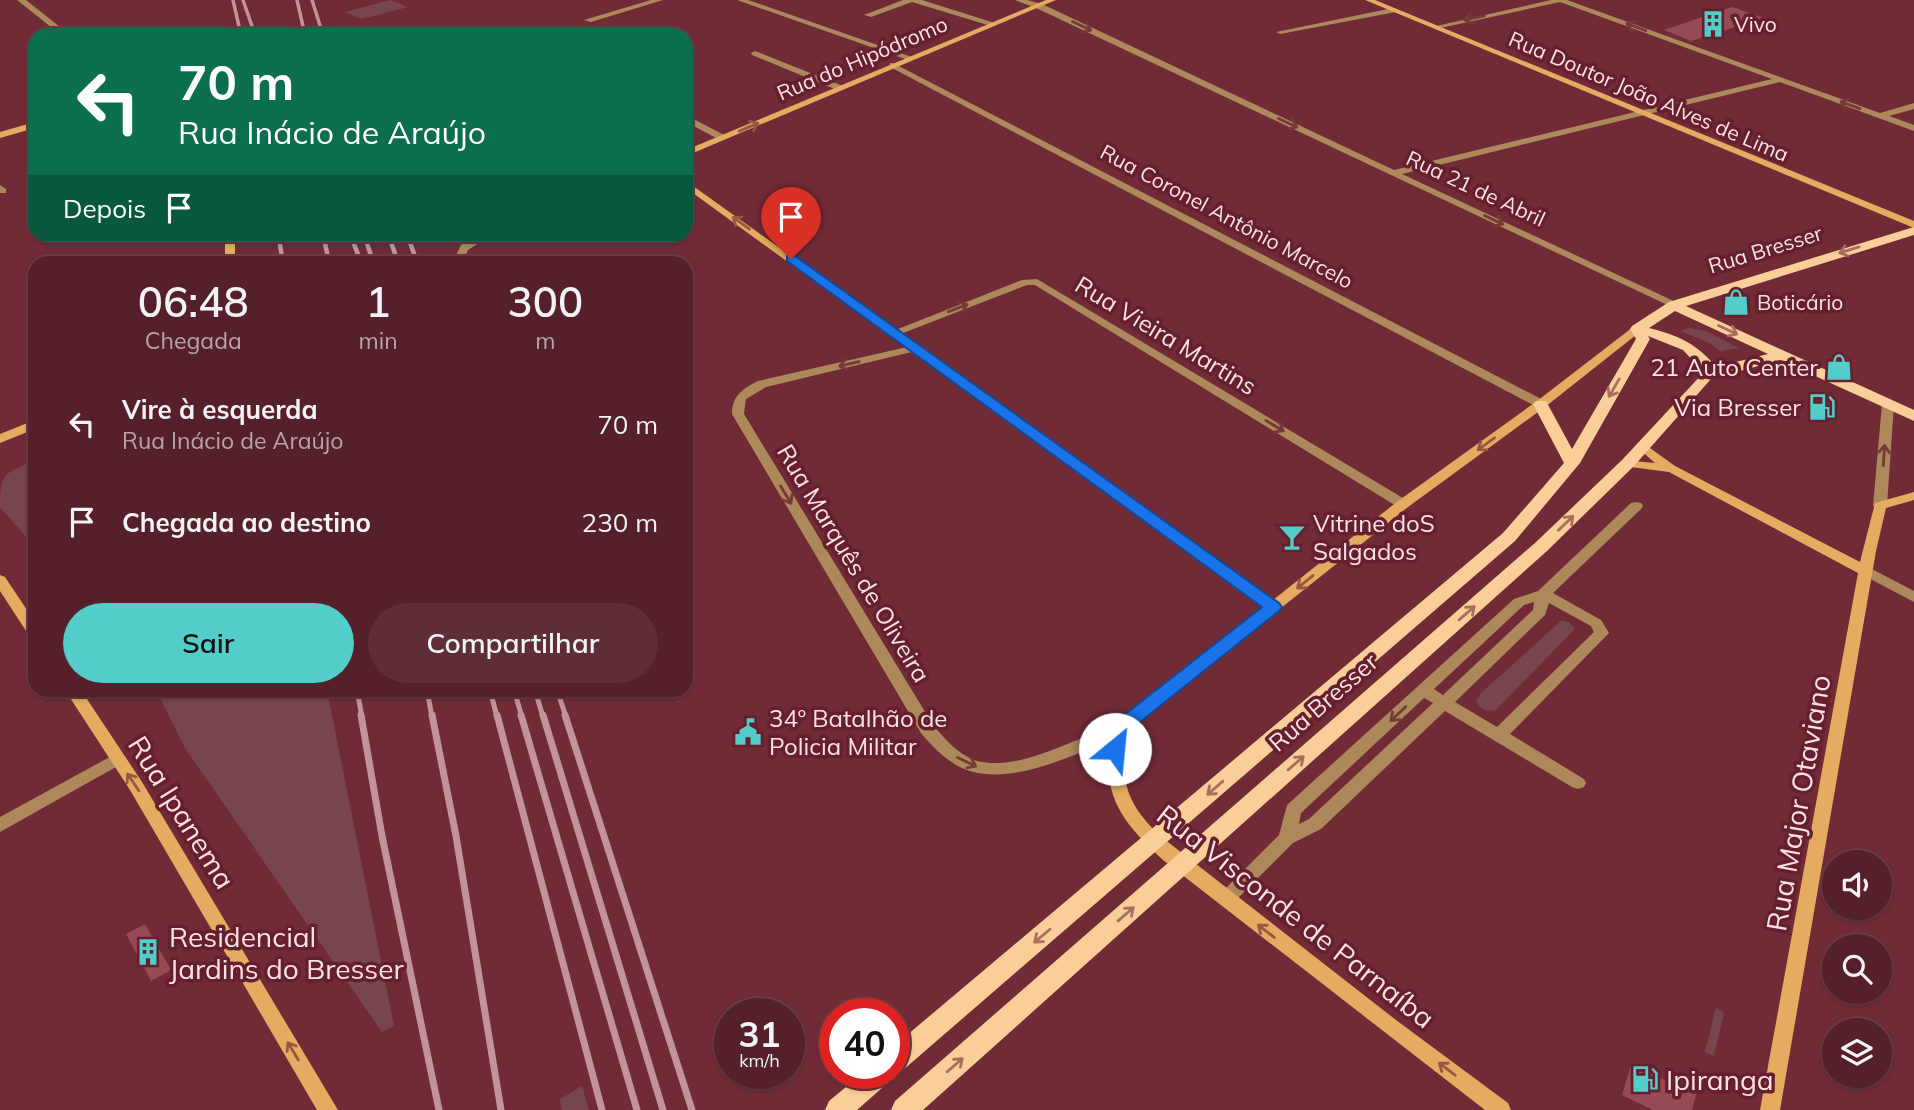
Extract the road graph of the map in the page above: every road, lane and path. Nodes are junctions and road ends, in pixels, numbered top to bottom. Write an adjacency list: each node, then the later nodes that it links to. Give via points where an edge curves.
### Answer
1 (21, 0): 15 (street)
2 (658, 0): 12 (street)
3 (741, 0): 18 (street)
4 (912, 0): 11 (street); 13 (street)
5 (1019, 0): 9 (street, Rua 21 de Abril)
6 (1052, 0): 9 (street, Rua do Hipódromo)
7 (1369, 0): 10 (street, Rua Doutor João Alves de Lima)
8 (1561, 0): 14 (street, one-way to 14); 20 (street, one-way to 8)
9 (1038, 6): 13 (street, Rua do Hipódromo); 31 (street, Rua 21 de Abril, one-way to 31)
10 (1393, 9): 14 (street, Rua Doutor João Alves de Lima); 16 (street)
11 (868, 15)
12 (588, 20)
13 (994, 24): 18 (street, Rua do Hipódromo)
14 (1436, 27): 23 (street, Rua Doutor João Alves de Lima)
15 (57, 28)
16 (1280, 32)
17 (755, 53): 21 (street)
18 (911, 58): 19 (street, Rua do Hipódromo)
19 (893, 65): 21 (street, Rua do Hipódromo); 43 (street, Rua Coronel Antônio Marcelo)
20 (1780, 80): 23 (street); 24 (street, one-way to 20)
21 (840, 88): 29 (street, Rua do Hipódromo, one-way to 21)
22 (1914, 106): 24 (street)
23 (1644, 112): 31 (street); 33 (street, Rua Doutor João Alves de Lima)
24 (1880, 116): 27 (street)
25 (693, 122): 29 (street)
26 (28, 127): 28 (street)
27 (1914, 128)
28 (0, 135)
29 (723, 138): 30 (street, Rua do Hipódromo)
30 (693, 150)
31 (1393, 173): 37 (street, Rua 21 de Abril, one-way to 37)
32 (693, 189): 39 (street, one-way to 32)
33 (1914, 225)
34 (1914, 231): 37 (main road, Rua Bresser, one-way to 37)
35 (472, 242): 36 (street)
36 (459, 256)
37 (1674, 305): 38 (main road, Rua Bresser); 41 (main road, Rua 21 de Abril, one-way to 41)
38 (1637, 329): 42 (main road, via 1685,344); 43 (street, Rua Bresser); 49 (main road, Rua Bresser, one-way to 49, via 1643,339)
39 (894, 332): 40 (street); 53 (street, Rua Vieira Martins, one-way to 53, via 1037,282)
40 (916, 348): 60 (street); 65 (street, Rua Marquês de Oliveira, one-way to 65, via 762,384 739,398 738,414 927,729 944,748 975,766 1006,767)
41 (1782, 355): 42 (main road, Rua Bresser); 44 (main road, Rua 21 de Abril)
42 (1712, 372): 48 (main road, Rua Bresser)
43 (1541, 404): 49 (main road); 53 (street, Rua Bresser, one-way to 53)
44 (1888, 404): 45 (main road, Rua 21 de Abril); 55 (street, Rua Major Otaviano, one-way to 44)
45 (1914, 416)
46 (28, 427): 47 (street)
47 (0, 439)
48 (1643, 447): 50 (main road, Rua Bresser); 51 (street)
49 (1572, 463): 72 (main road, Rua Bresser, one-way to 72, via 1510,537)
50 (1628, 463): 51 (street); 76 (main road, Rua Bresser, one-way to 50, via 1541,547)
51 (1672, 469): 56 (street)
52 (1914, 496): 55 (street)
53 (1403, 504): 60 (street, Rua Bresser, one-way to 60)
54 (1636, 506): 58 (street)
55 (1880, 506): 56 (street, Rua Major Otaviano)
56 (1866, 571): 59 (street); 78 (street, Rua Major Otaviano)
57 (0, 580): 61 (street)
58 (1543, 594): 62 (street, via 1519,601); 64 (street, via 1539,612); 66 (street, via 1603,630)
59 (1914, 597)
60 (1273, 607): 65 (street, Rua Bresser)
61 (28, 622)
62 (1423, 690): 64 (street); 70 (street, one-way to 70, via 1293,810)
63 (77, 697): 67 (street, Rua Ipanema)
64 (1444, 702): 66 (street); 70 (street, via 1315,824)
65 (1116, 731): 71 (street, Rua Visconde de Parnaíba, via 1113,766 1130,817)
66 (1499, 735): 68 (street)
67 (117, 759): 69 (street); 74 (street, Rua Ipanema, one-way to 67)
68 (1578, 783)
69 (0, 825)
70 (1287, 838): 71 (street)
71 (1226, 900): 77 (street, Rua Visconde de Parnaíba, one-way to 71)
72 (910, 1048)
73 (862, 1089): 75 (main road)
74 (328, 1110)
75 (838, 1110)
76 (904, 1110)
77 (1502, 1110)
78 (1770, 1110)

